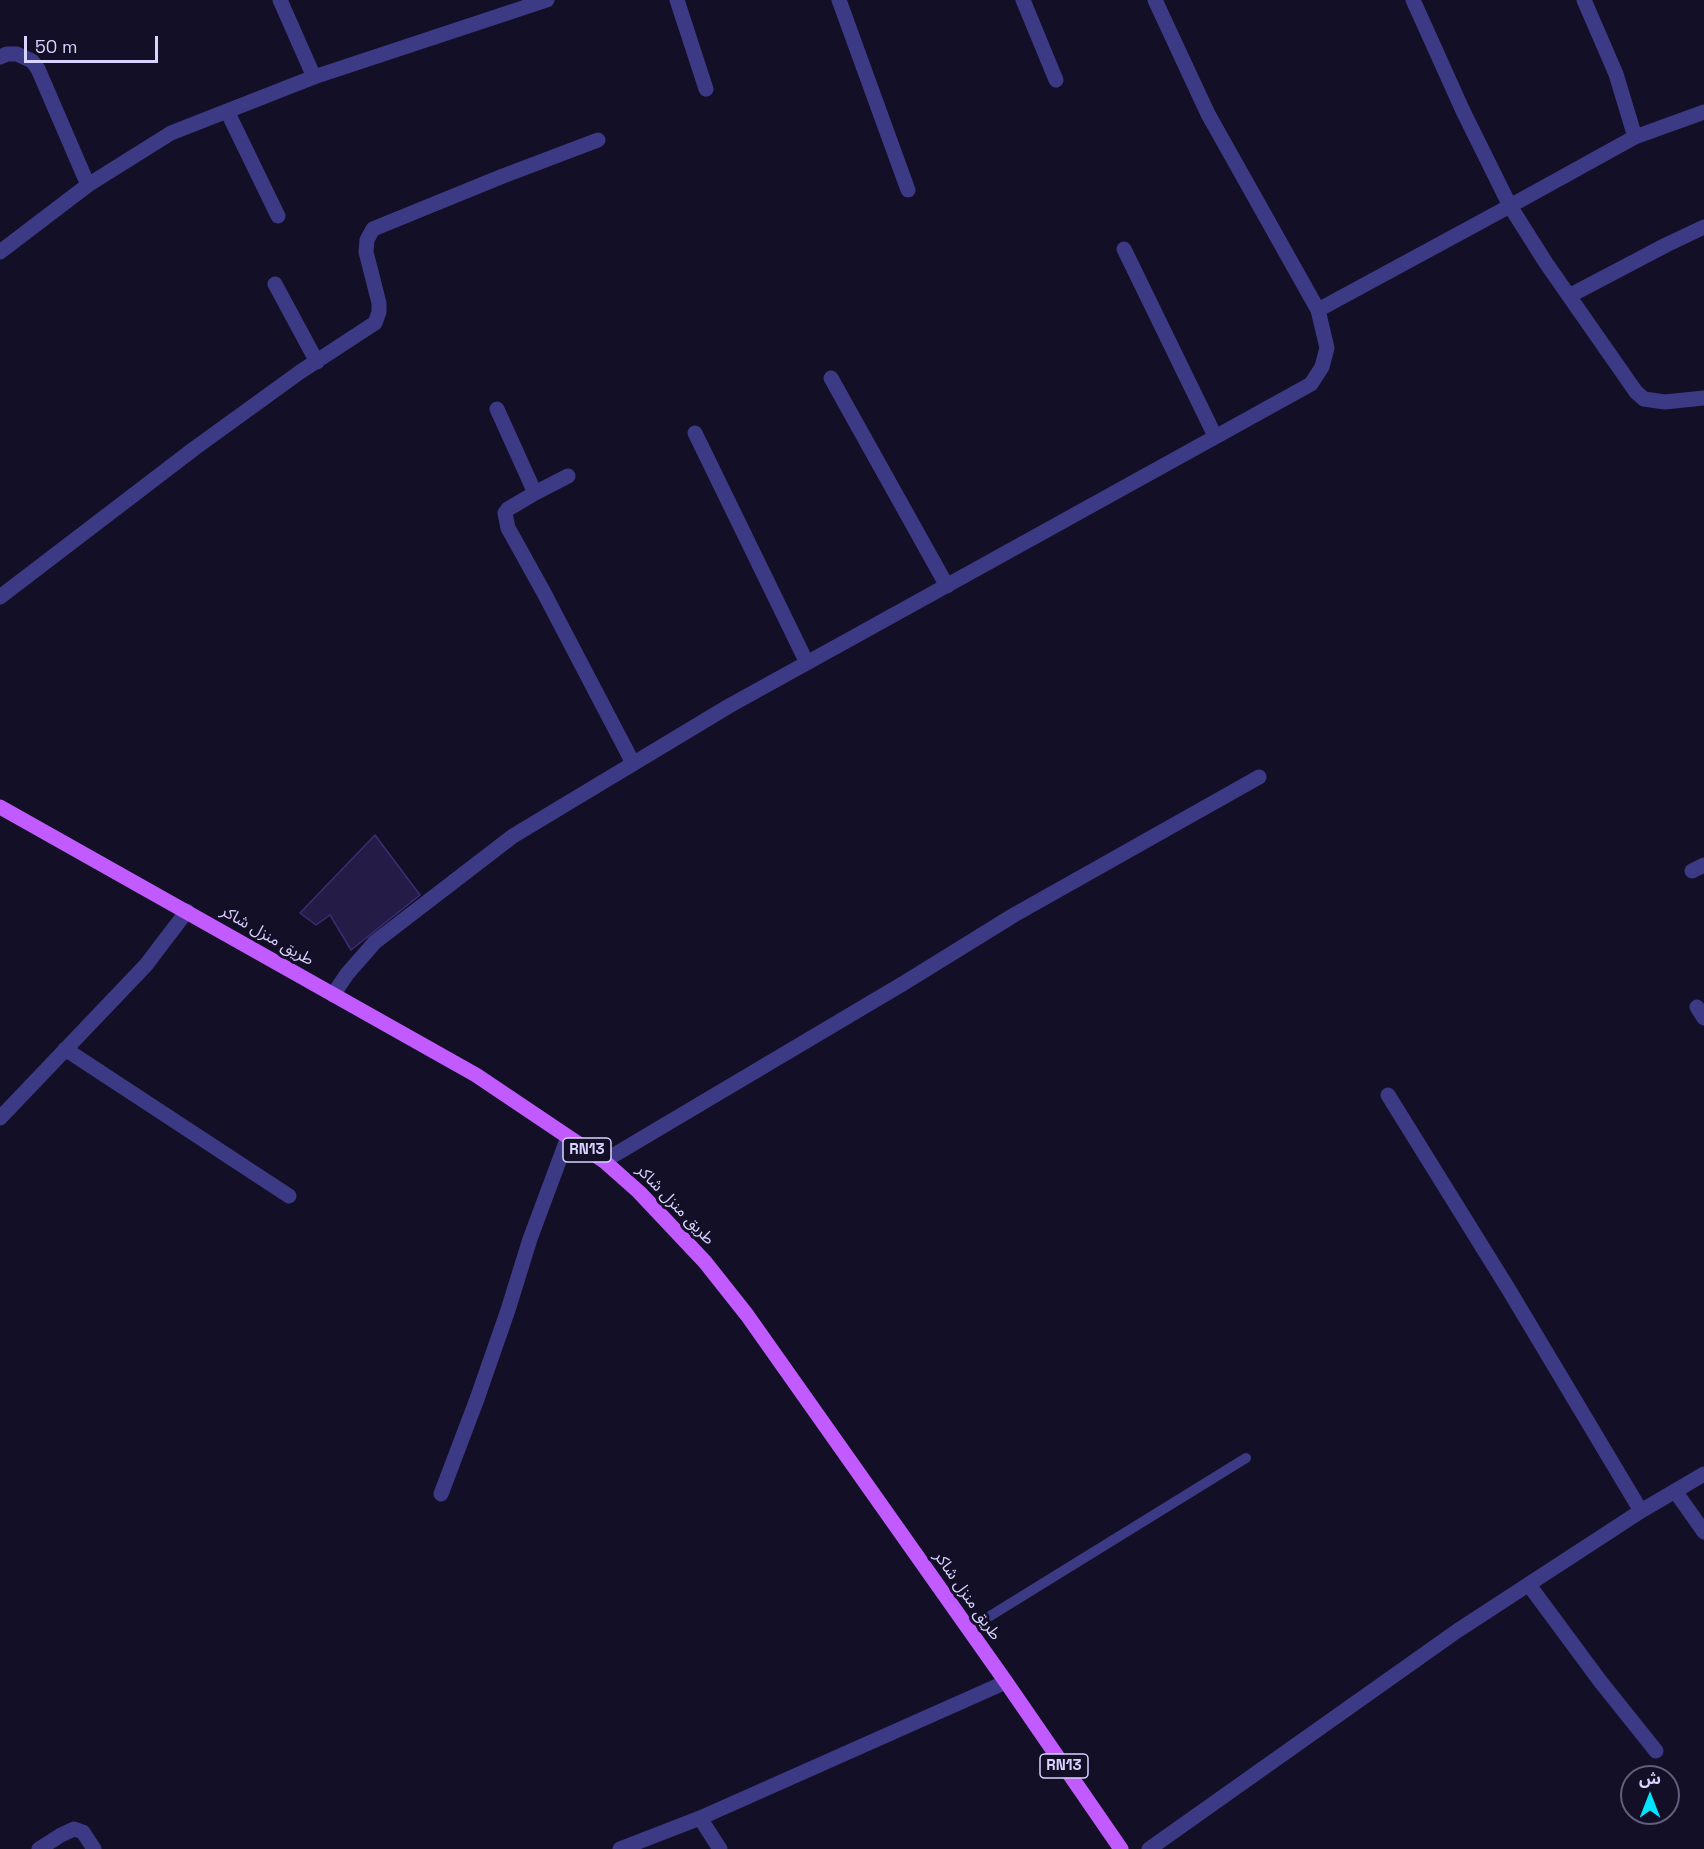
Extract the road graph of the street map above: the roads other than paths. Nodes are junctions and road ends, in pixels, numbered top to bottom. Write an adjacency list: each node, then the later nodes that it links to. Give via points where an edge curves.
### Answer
1 (280, 0): 10 (street)
2 (547, 0): 10 (street)
3 (677, 0): 12 (street)
4 (839, 0): 18 (street)
5 (1023, 0): 11 (street)
6 (1155, 0): 26 (street, via 1208,114)
7 (1413, 0): 19 (street)
8 (1584, 0): 15 (street, via 1616,74)
9 (0, 57): 17 (street, via 17,54 32,61 38,69)
10 (314, 77): 13 (street)
11 (1056, 80)
12 (706, 89)
13 (227, 111): 17 (street, via 171,133); 20 (street)
14 (1704, 112): 15 (street)
15 (1635, 137): 19 (street)
16 (598, 140): 27 (street, via 374,230 367,240 366,252 379,303 375,323)
17 (88, 185): 23 (street)
18 (908, 190)
19 (1510, 206): 25 (street); 26 (street)
20 (278, 216)
21 (1704, 227): 25 (street)
22 (1124, 249): 32 (street)
23 (0, 252)
24 (275, 284): 27 (street)
25 (1569, 296): 29 (street, via 1644,399 1665,402)
26 (1318, 310): 32 (street, via 1327,348 1322,367 1311,384)
27 (317, 362): 36 (street)
28 (831, 378): 35 (street)
29 (1704, 398)
30 (496, 409): 34 (street)
31 (695, 433): 37 (street)
32 (1215, 436): 35 (street)
33 (568, 476): 34 (street)
34 (535, 493): 38 (street, via 508,509 508,528)
35 (947, 586): 37 (street)
36 (1, 594)
37 (807, 663): 38 (street)
38 (633, 763): 42 (street, via 513,836 412,913 375,942)
39 (1259, 777): 47 (street, via 1014,915)
40 (0, 807): 41 (main road, طريق منزل شاكر / RN13)
41 (187, 911): 42 (main road, طريق منزل شاكر / RN13); 43 (street, via 146,965)
42 (333, 995): 46 (main road, طريق منزل شاكر / RN13, via 476,1075)
43 (65, 1049): 45 (street); 48 (street)
44 (1388, 1095): 53 (street)
45 (0, 1118)
46 (568, 1137): 47 (main road, طريق منزل شاكر / RN13); 52 (street)
47 (604, 1161): 56 (main road, طريق منزل شاكر / RN13, via 705,1262 747,1315)
48 (289, 1196)
49 (1246, 1458): 56 (lane)
50 (1704, 1474): 51 (street)
51 (1675, 1491): 53 (street); 54 (street)
52 (441, 1494)
53 (1641, 1512): 55 (street)
54 (1704, 1532)
55 (1529, 1585): 58 (street); 65 (street, via 1448,1637)
56 (969, 1629): 57 (main road, طريق منزل شاكر / RN13)
57 (1006, 1682): 59 (street); 64 (main road, طريق منزل شاكر / RN13)
58 (1656, 1751)
59 (700, 1818): 62 (street); 63 (street)
60 (39, 1849): 61 (street, via 74,1829 83,1832)
61 (94, 1849)
62 (620, 1849)
63 (720, 1849)
64 (1121, 1849)
65 (1149, 1849)

